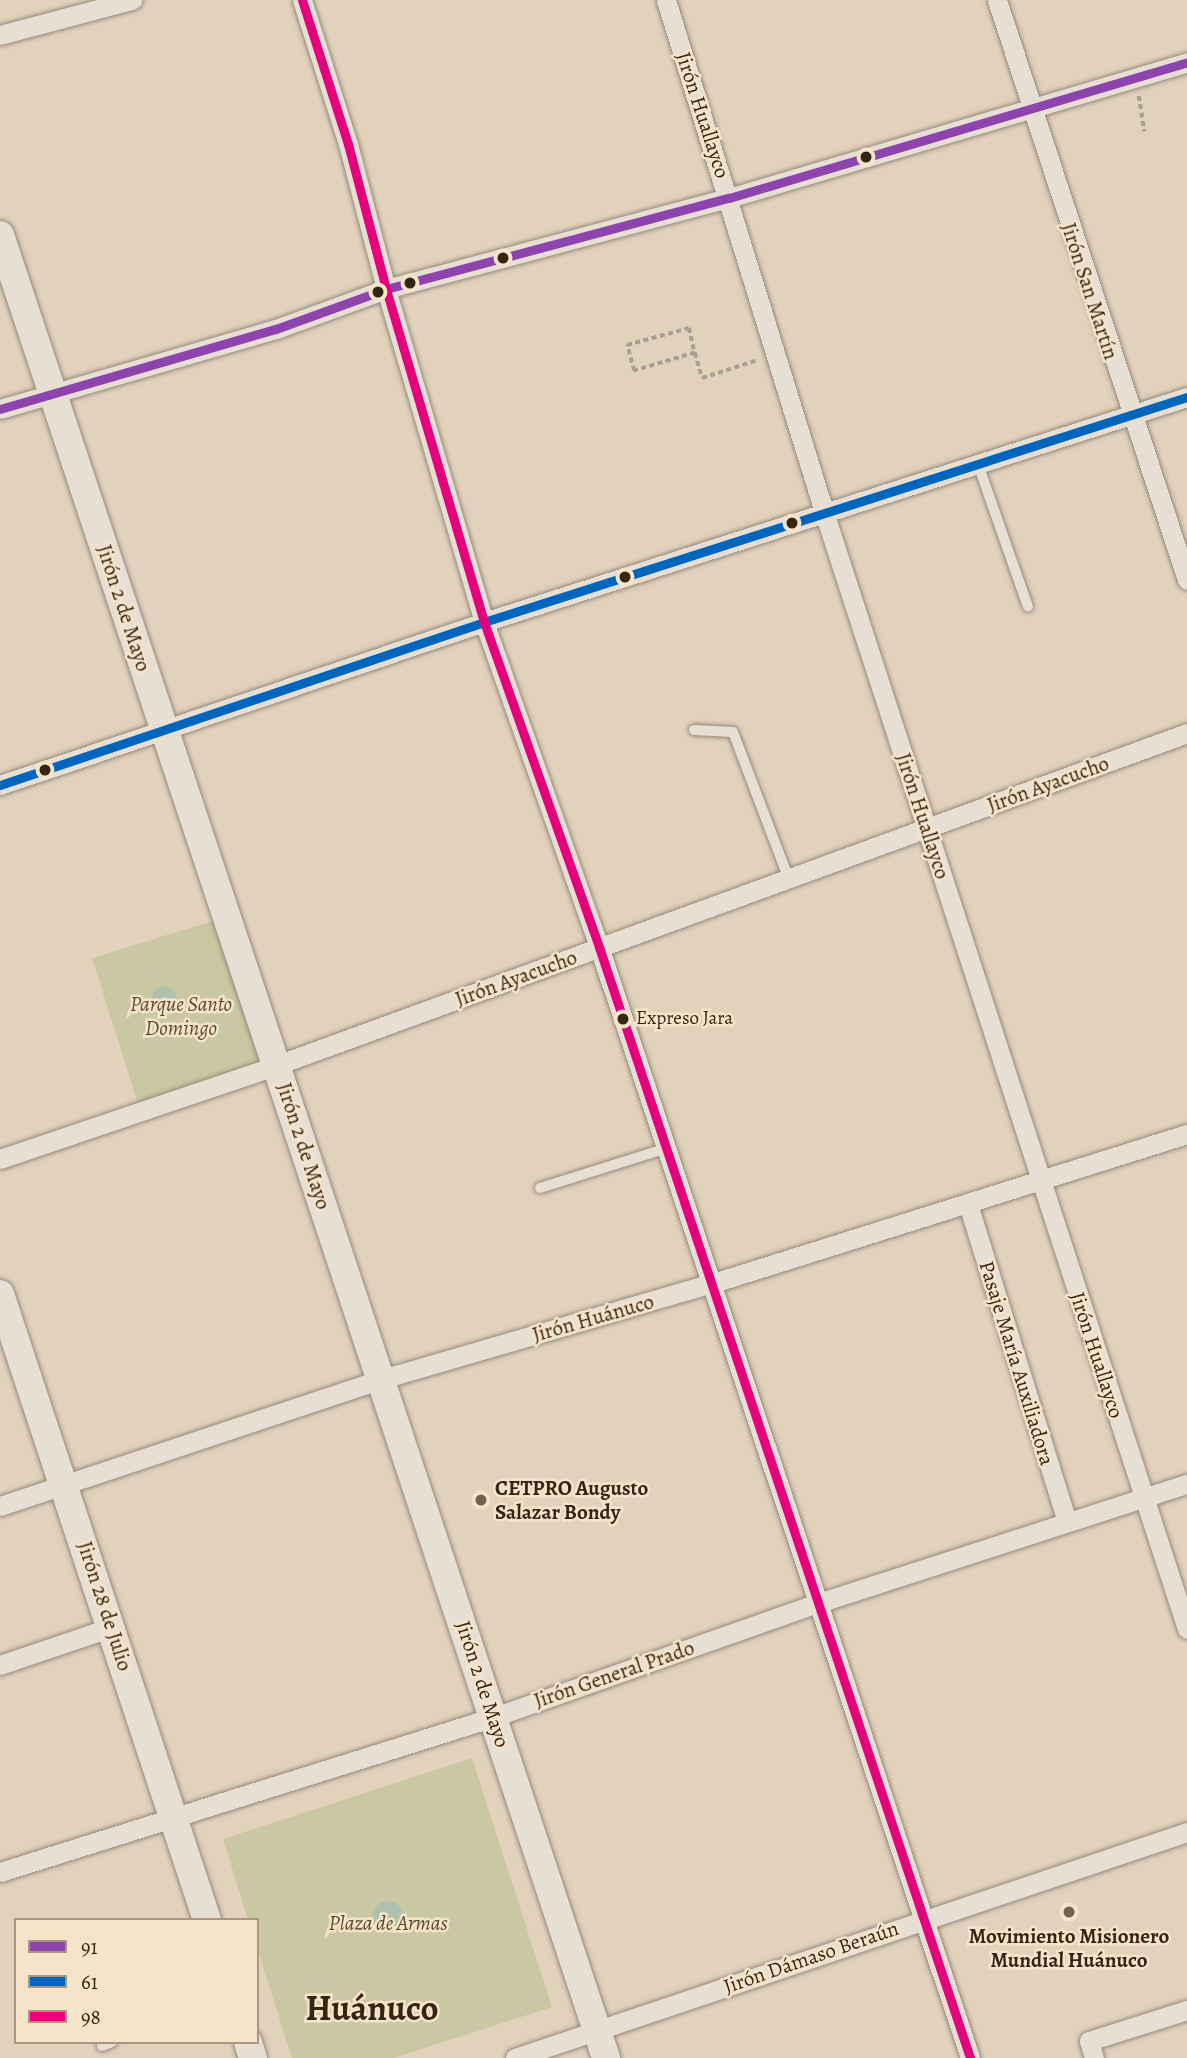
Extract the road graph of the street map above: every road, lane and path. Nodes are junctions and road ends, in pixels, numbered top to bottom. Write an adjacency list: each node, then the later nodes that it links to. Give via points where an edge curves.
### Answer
1 (132, 0): 5 (street)
2 (302, 0): 12 (street, via 348,144)
3 (666, 0): 10 (street, Jirón Huallayco)
4 (997, 0): 8 (street, Jirón San Martín)
5 (0, 35)
6 (1187, 62): 7 (street)
7 (1136, 76): 8 (street); 9 (path)
8 (1030, 107): 10 (street); 18 (street, Jirón San Martín)
9 (1145, 131)
10 (729, 198): 12 (street); 14 (street, Jirón Huallayco)
11 (0, 235): 15 (street, Jirón 2 de Mayo)
12 (386, 289): 15 (street, via 276,330); 23 (street)
13 (695, 353): 13 (path, via 688,328 627,345 634,371); 14 (path, via 702,378)
14 (776, 354): 20 (street, Jirón Huallayco)
15 (52, 393): 17 (street); 25 (street, Jirón 2 de Mayo)
16 (1187, 397): 18 (street)
17 (0, 409)
18 (1130, 415): 19 (street); 21 (street, Jirón San Martín)
19 (978, 464): 20 (street); 22 (lane)
20 (825, 515): 23 (street); 28 (street, Jirón Huallayco)
21 (1187, 580)
22 (1028, 607)
23 (484, 622): 25 (street); 30 (street)
24 (694, 730): 29 (lane, via 733,732)
25 (165, 733): 27 (street); 31 (street, Jirón 2 de Mayo)
26 (1187, 733): 28 (street, Jirón Ayacucho)
27 (0, 785)
28 (927, 828): 29 (street, Jirón Ayacucho); 35 (street, Jirón Huallayco)
29 (788, 877): 30 (street, Jirón Ayacucho)
30 (599, 947): 31 (street, Jirón Ayacucho); 33 (street)
31 (277, 1065): 34 (street, Jirón Ayacucho); 41 (street, Jirón 2 de Mayo)
32 (1187, 1134): 35 (street, Jirón Huánuco)
33 (664, 1149): 36 (lane); 38 (street)
34 (0, 1159)
35 (1042, 1181): 37 (street, Jirón Huánuco); 44 (street, Jirón Huallayco)
36 (540, 1188)
37 (968, 1204): 38 (street, Jirón Huánuco); 46 (street, Pasaje María Auxiliadora)
38 (710, 1284): 41 (street, Jirón Huánuco); 47 (street)
39 (0, 1294): 40 (street, Jirón 28 de Julio)
40 (9, 1349): 43 (street, Jirón 28 de Julio)
41 (382, 1379): 43 (street, Jirón Huánuco); 51 (street, Jirón 2 de Mayo)
42 (1187, 1484): 44 (street, Jirón General Prado)
43 (65, 1485): 45 (street, Jirón Huánuco); 48 (street, Jirón 28 de Julio)
44 (1142, 1498): 46 (street, Jirón General Prado); 49 (street, Jirón Huallayco)
45 (0, 1506)
46 (1067, 1521): 47 (street, Jirón General Prado)
47 (818, 1603): 51 (street, Jirón General Prado); 56 (street)
48 (112, 1627): 50 (street); 52 (street, Jirón 28 de Julio)
49 (1187, 1629)
50 (0, 1665)
51 (494, 1717): 52 (street, Jirón General Prado); 58 (street, Jirón 2 de Mayo)
52 (173, 1816): 54 (street, Jirón General Prado); 55 (street, Jirón 28 de Julio)
53 (1187, 1832): 56 (street, Jirón Dámaso Beraún)
54 (0, 1872)
55 (206, 1918)
56 (925, 1918): 58 (street, Jirón Dámaso Beraún); 61 (street)
57 (1187, 2010): 62 (street, via 1089,2041)
58 (597, 2031): 59 (street, Jirón Dámaso Beraún); 60 (street, Jirón 2 de Mayo)
59 (515, 2058)
60 (606, 2058)
61 (971, 2058)
62 (1094, 2058)

